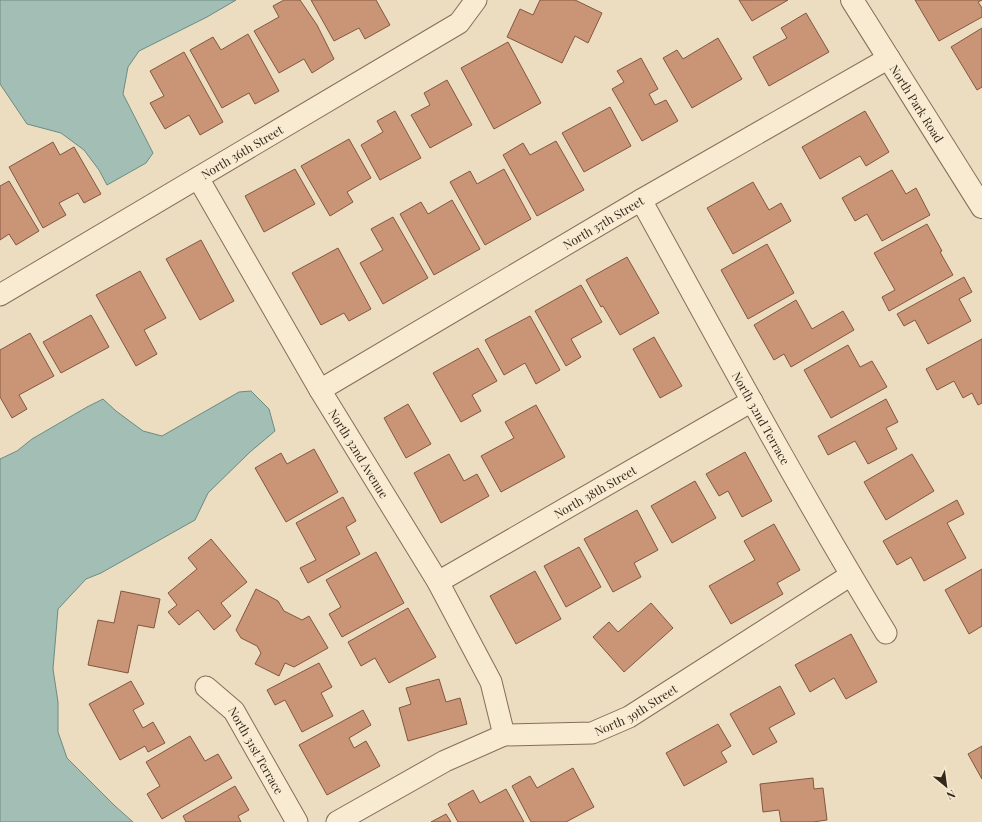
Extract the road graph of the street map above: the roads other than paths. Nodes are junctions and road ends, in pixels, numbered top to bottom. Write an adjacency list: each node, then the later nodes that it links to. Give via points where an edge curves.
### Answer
1 (476, 0): 4 (street, North 36th Street, via 459,23)
2 (852, 0): 3 (street, North Park Road)
3 (889, 58): 5 (street, North 37th Street); 6 (street, North Park Road)
4 (198, 178): 7 (street, North 36th Street); 8 (street, North 32nd Avenue)
5 (641, 200): 8 (street, North 37th Street); 9 (street, North 32nd Terrace)
6 (982, 207)
7 (0, 295)
8 (320, 390): 11 (street, North 32nd Avenue)
9 (752, 401): 10 (street, North 32nd Terrace); 11 (street, North 38th Street)
10 (851, 575): 12 (street, North 32nd Terrace); 14 (street, North 39th Street, via 629,717 592,733)
11 (438, 582): 14 (street, North 32nd Avenue, via 491,682)
12 (886, 633)
13 (206, 687): 15 (street, North 31st Terrace, via 234,711)
14 (504, 735): 16 (street, North 39th Street, via 445,761)
15 (297, 822)
16 (337, 822)

